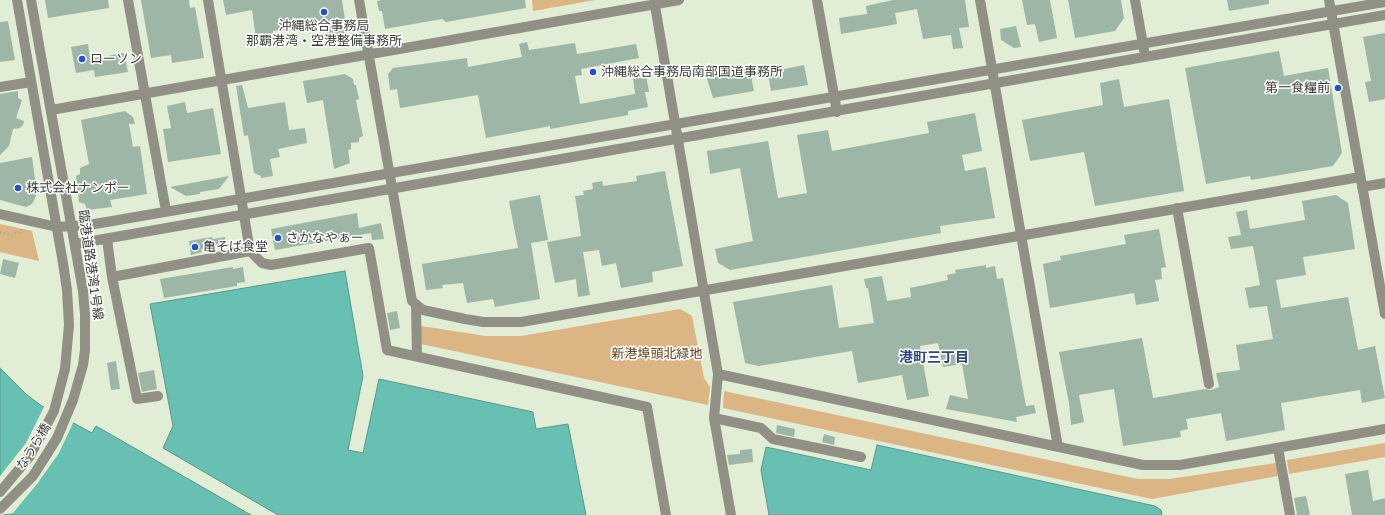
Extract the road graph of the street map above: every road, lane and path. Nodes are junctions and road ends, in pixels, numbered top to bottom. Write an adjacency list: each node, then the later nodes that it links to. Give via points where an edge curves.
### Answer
1 (17, 0): 21 (street, 臨港道路港湾1号線)
2 (31, 0): 26 (street, 臨港道路港湾1号線)
3 (128, 0): 24 (street)
4 (208, 0): 20 (street)
5 (359, 0): 17 (street)
6 (679, 0): 11 (street)
7 (817, 0): 25 (street)
8 (980, 0): 19 (street)
9 (1135, 0): 16 (street)
10 (1329, 0): 13 (street)
11 (655, 2): 17 (street); 28 (street)
12 (1385, 2): 13 (street)
13 (1331, 11): 15 (street); 16 (street)
14 (1385, 16): 15 (street)
15 (1333, 25): 18 (street); 31 (street)
16 (1143, 43): 18 (street); 19 (street)
17 (369, 55): 20 (street); 30 (street)
18 (1146, 58): 22 (street)
19 (992, 69): 22 (street); 25 (street)
20 (222, 80): 24 (street); 34 (street)
21 (31, 82): 23 (street); 40 (street, 臨港道路港湾1号線)
22 (994, 85): 27 (street); 43 (street)
23 (0, 87)
24 (145, 94): 26 (street); 36 (street)
25 (834, 96): 27 (street); 28 (street)
26 (51, 110): 39 (street, 臨港道路港湾1号線)
27 (837, 112): 29 (street)
28 (675, 124): 29 (street); 30 (street)
29 (678, 140): 33 (street); 48 (street)
30 (390, 173): 33 (street); 34 (street)
31 (1361, 182): 32 (street); 35 (street); 50 (street)
32 (1385, 183)
33 (392, 189): 38 (street); 49 (street, via 410,295)
34 (241, 198): 36 (street); 38 (street)
35 (1177, 208): 43 (street); 53 (street)
36 (166, 211): 39 (street)
37 (0, 214): 40 (street)
38 (244, 214): 44 (street); 46 (street)
39 (72, 226): 40 (street); 45 (street, 臨港道路港湾1号線)
40 (57, 227): 45 (street); 54 (street, 臨港道路港湾1号線, via 69,314)
41 (22, 228): 42 (path, via 21,232 13,235)
42 (0, 232)
43 (1021, 235): 48 (street); 59 (street)
44 (107, 239): 45 (street); 47 (street)
45 (75, 244): 55 (street, 臨港道路港湾1号線, via 83,291 85,326 83,365)
46 (250, 251): 47 (street); 51 (street, via 262,263 271,265 369,248 387,350)
47 (112, 277): 56 (street, via 137,399)
48 (704, 291): 49 (street, via 521,322 465,319 423,310); 52 (street)
49 (416, 306): 51 (street)
50 (1385, 314)
51 (417, 356): 64 (street, via 648,407)
52 (718, 374): 57 (street); 59 (street)
53 (1209, 384)
54 (62, 386): 62 (street, なうら橋, via 54,411 38,445 23,467)
55 (76, 391): 63 (street, なうら橋, via 63,424 41,465)
56 (158, 396)
57 (714, 418): 61 (street, via 762,428 773,439); 65 (street)
58 (1385, 429): 60 (street)
59 (1058, 446): 60 (street, via 1143,465 1162,466)
60 (1278, 448): 66 (street)
61 (861, 457)
62 (0, 492)
63 (0, 509)
64 (666, 515)
65 (731, 515)
66 (1290, 515)

